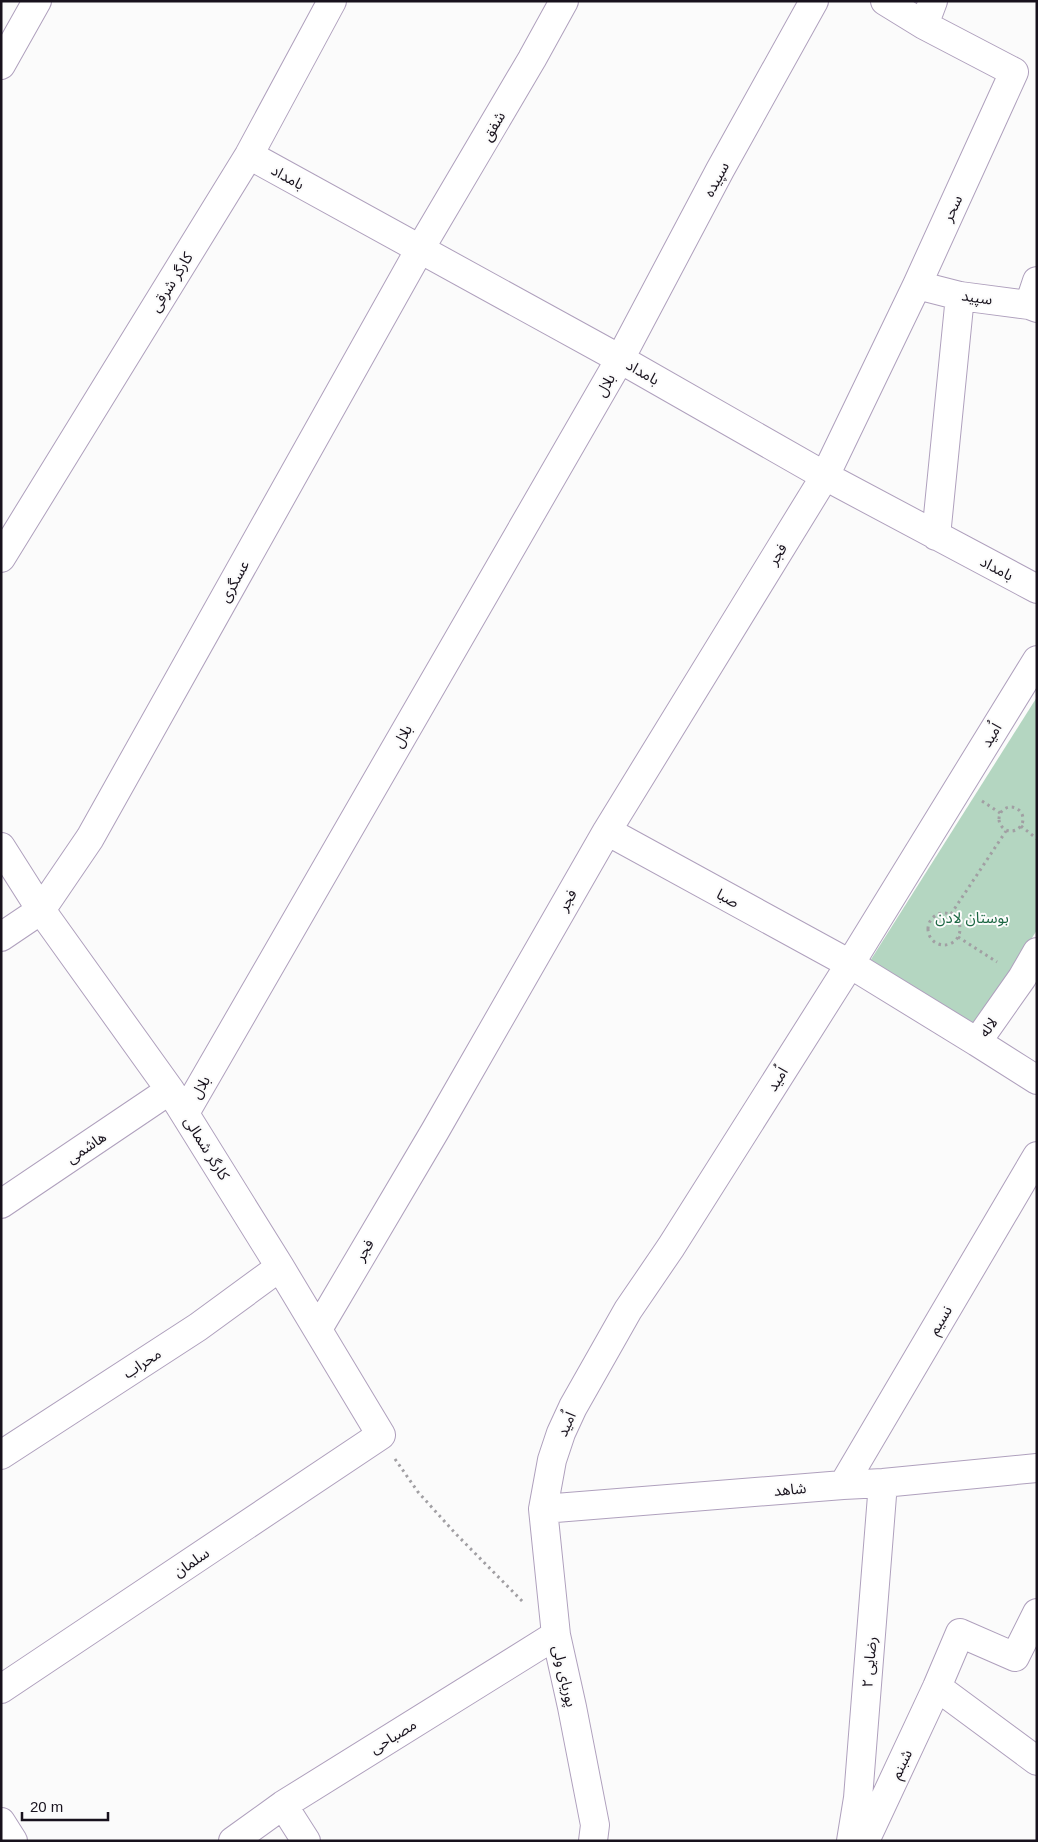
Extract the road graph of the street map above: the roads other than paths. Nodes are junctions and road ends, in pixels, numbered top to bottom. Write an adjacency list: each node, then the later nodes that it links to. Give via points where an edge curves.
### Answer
1 (37, 1): 7 (street)
2 (332, 1): 8 (street, کارگر شرقی)
3 (564, 1): 9 (street, شفق)
4 (814, 1): 13 (street, سپیده)
5 (885, 1): 6 (street, سحر)
6 (929, 13): 10 (street, سحر, via 1014,72)
7 (1, 65)
8 (249, 155): 9 (street, بامداد); 16 (street, کارگر شرقی)
9 (420, 249): 13 (street, بامداد); 21 (street, عسگری, via 90,838)
10 (917, 285): 11 (street, سپید); 14 (street, سحر)
11 (960, 296): 12 (street, سپید); 15 (street)
12 (1034, 298)
13 (620, 359): 14 (street, بامداد); 28 (street, بلال)
14 (825, 476): 15 (street, بامداد); 19 (street, فجر)
15 (936, 536): 17 (street, بامداد)
16 (1, 558)
17 (1037, 589)
18 (1037, 660): 24 (street, اُمید)
19 (607, 831): 24 (street, صبا); 32 (street, فجر)
20 (1, 847): 21 (street, کارگر شمالی)
21 (41, 910): 22 (street); 27 (street, کارگر شمالی)
22 (1, 938)
23 (1037, 952): 25 (street, لاله)
24 (850, 964): 25 (street, صبا); 38 (street, اُمید, via 628,1310 573,1407 552,1460)
25 (977, 1042): 26 (street, لاله)
26 (1037, 1080)
27 (170, 1090): 28 (street, کارگر شمالی); 30 (street, هاشمی)
28 (186, 1113): 31 (street, کارگر شمالی)
29 (1037, 1156): 37 (street, نسیم)
30 (1, 1204)
31 (280, 1267): 32 (street, کارگر شمالی); 34 (street, محراب, via 198,1326)
32 (318, 1329): 33 (street, کارگر شمالی)
33 (381, 1435): 42 (street, سلمان)
34 (1, 1455)
35 (1037, 1468): 36 (street, شاهد)
36 (883, 1483): 37 (street, شاهد); 50 (street, رضایی ۲, via 858,1798)
37 (843, 1485): 38 (street, شاهد)
38 (543, 1509): 40 (street, پوریای ولی)
39 (1037, 1613): 41 (street, شبنم, via 1015,1657 960,1633)
40 (556, 1635): 44 (street, مصباحی); 49 (street, پوریای ولی, via 595,1825)
41 (937, 1687): 43 (street); 51 (street, شبنم)
42 (1, 1689)
43 (1037, 1761)
44 (283, 1805): 47 (street, مصباحی); 48 (street)
45 (1, 1822): 46 (street)
46 (13, 1841)
47 (233, 1841)
48 (306, 1841)
49 (593, 1841)
50 (851, 1841)
51 (865, 1841)

